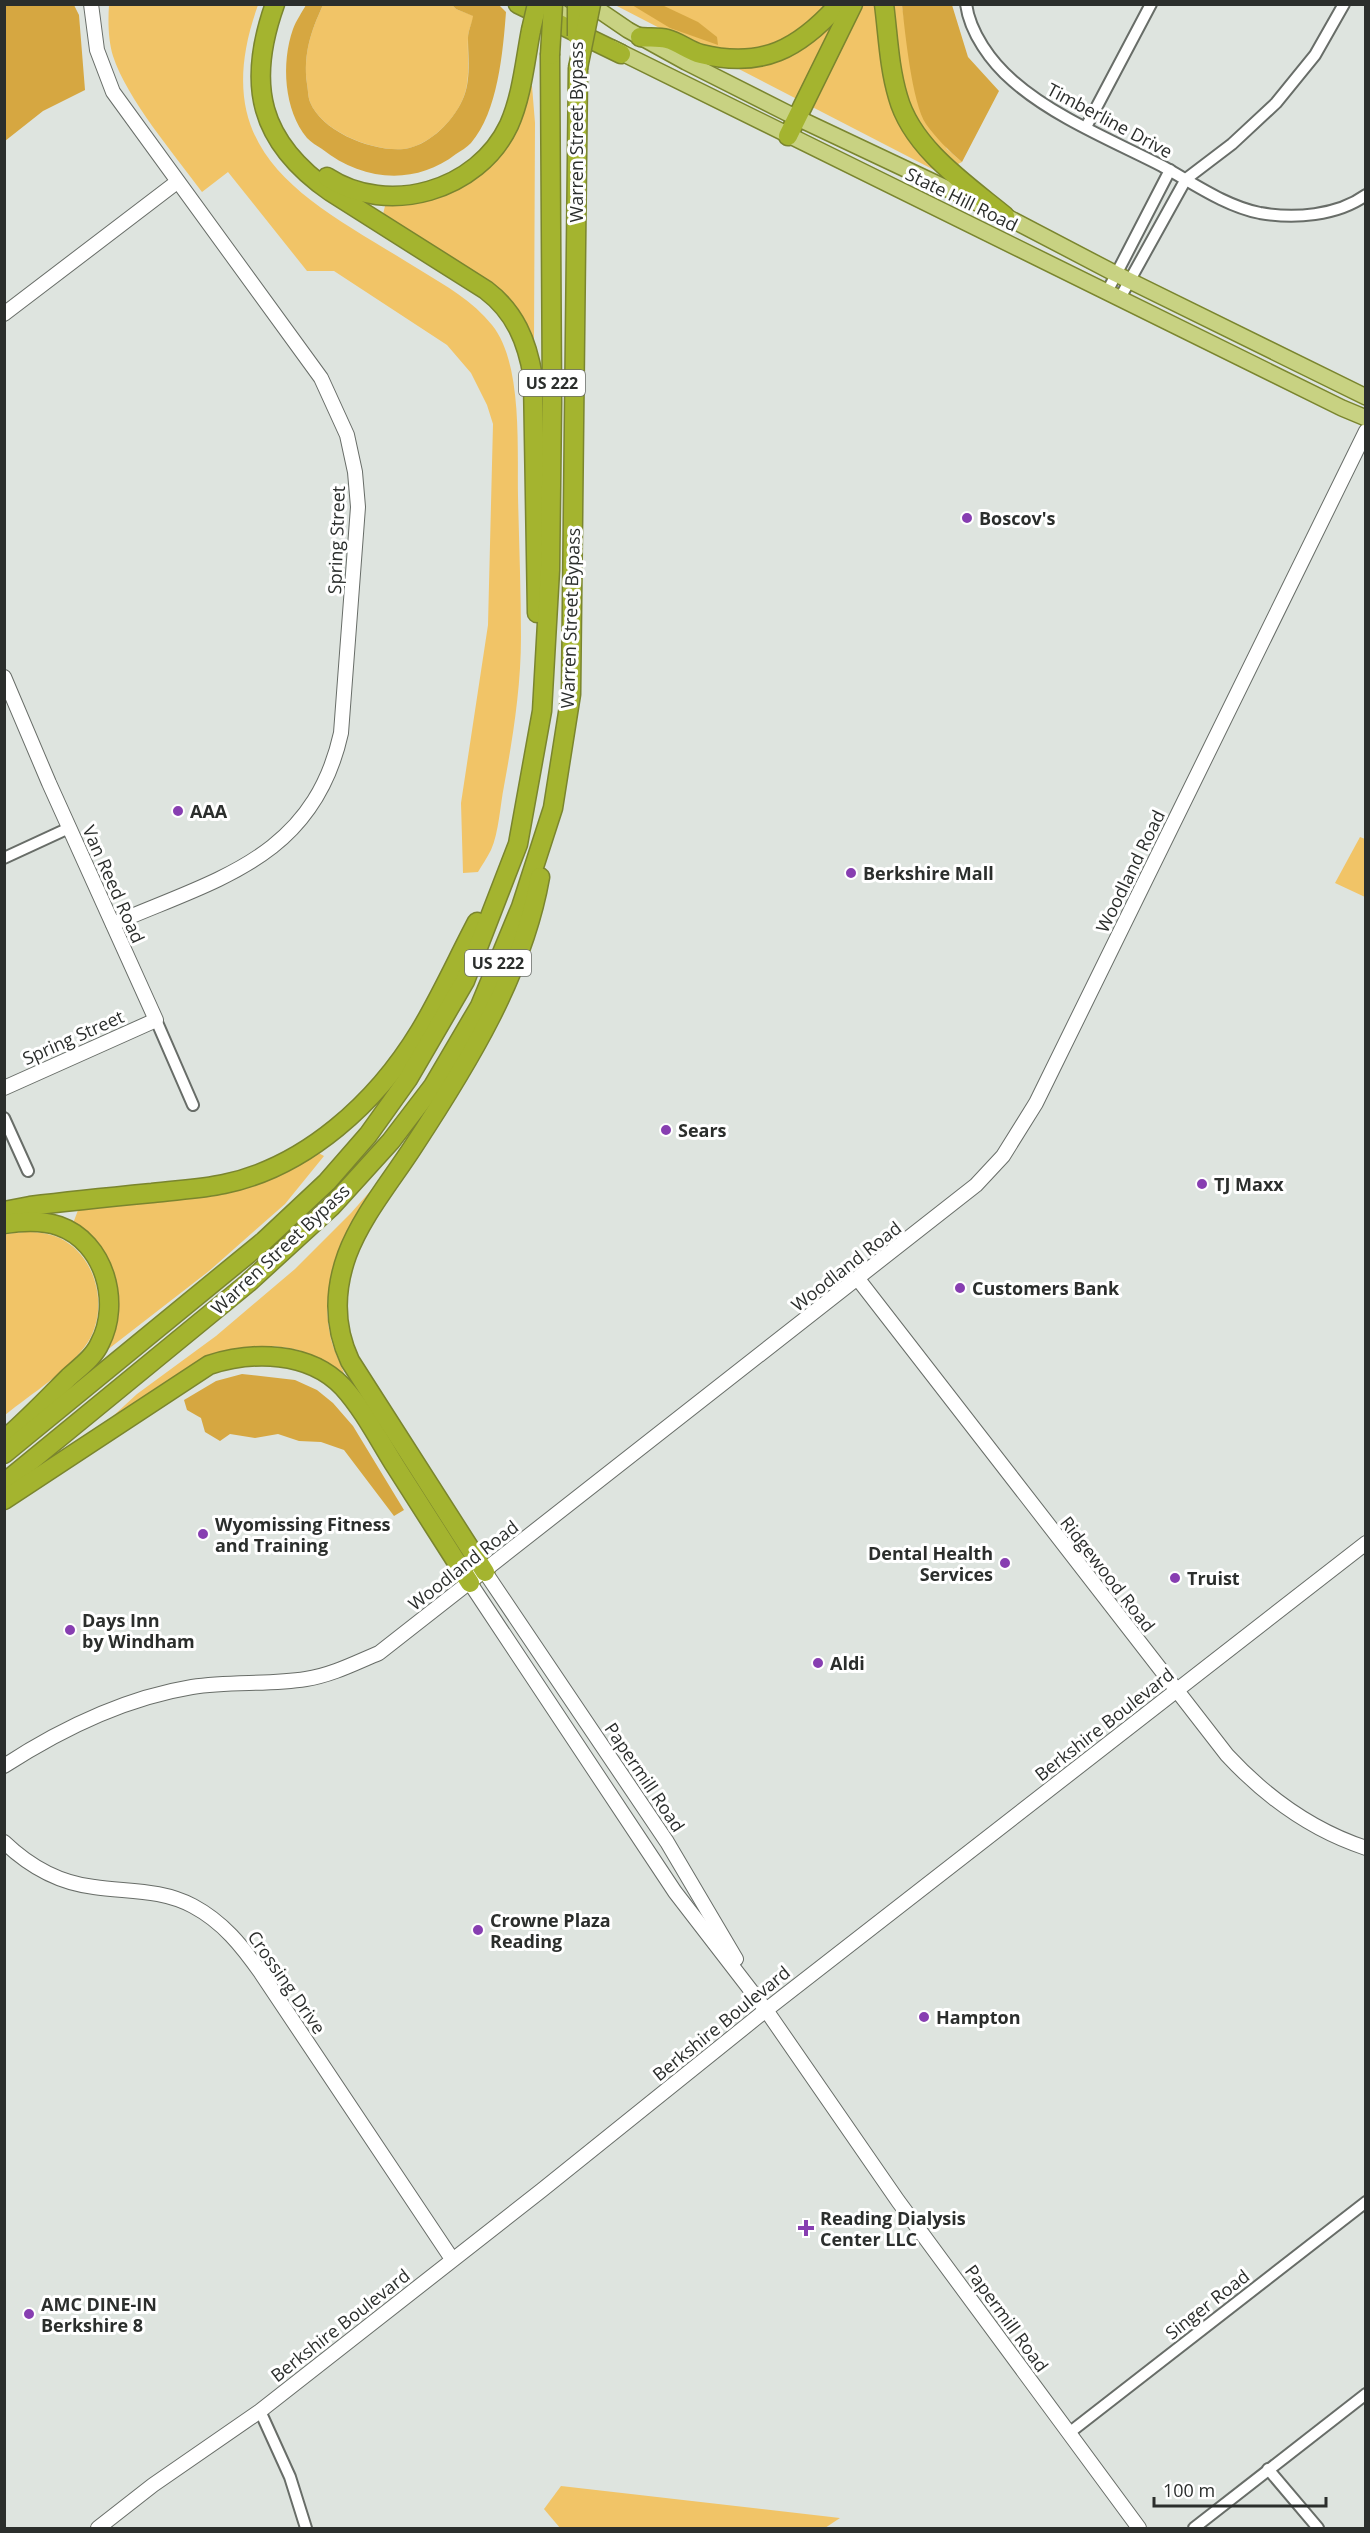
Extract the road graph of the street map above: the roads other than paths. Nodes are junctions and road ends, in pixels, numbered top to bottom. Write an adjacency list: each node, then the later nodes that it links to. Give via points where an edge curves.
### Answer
1 (91, 4): 22 (main road, Spring Street, via 97,50 113,93)
2 (518, 4): 16 (highway)
3 (537, 4): 14 (highway, bridge, via 513,115 489,154 468,173 444,186 417,194 375,195 354,190 320,172 293,145 276,117 269,87 269,54)
4 (548, 4): 16 (main road, State Hill Road)
5 (553, 4): 32 (highway, Warren Street Bypass / US 222, bridge, via 550,570)
6 (577, 4): 17 (highway, Warren Street Bypass / US 222, bridge)
7 (591, 4): 15 (main road, State Hill Road); 17 (highway, bridge)
8 (840, 4): 15 (highway, via 807,37 765,56 716,57 691,51 668,39); 18 (highway)
9 (853, 4): 18 (highway)
10 (884, 4): 24 (highway, via 895,87 911,124 942,162)
11 (966, 4): 19 (street, Timberline Drive, via 982,46 1003,72 1043,104)
12 (1151, 4): 19 (street)
13 (1344, 4): 21 (street, via 1315,55 1281,98 1232,144)
14 (278, 5): 32 (highway, via 261,57 261,89 272,129 290,158 331,192 493,295 515,321 527,347 533,377 537,640)
15 (640, 37): 18 (main road, State Hill Road)
16 (621, 54): 20 (main road, State Hill Road)
17 (578, 68): 33 (highway, Warren Street Bypass / US 222, via 571,694)
18 (792, 115): 20 (highway); 24 (main road, State Hill Road)
19 (1086, 127): 21 (street, Timberline Drive)
20 (783, 133): 26 (main road, State Hill Road)
21 (1178, 175): 23 (street, Timberline Drive, via 1234,205 1260,213 1316,214); 25 (street); 25 (street)
22 (177, 182): 27 (main road); 37 (main road, Spring Street, via 321,378 347,435 358,507 343,715 338,749 323,786 302,819 275,846 250,864)
23 (1365, 195)
24 (1005, 216): 25 (main road, State Hill Road)
25 (1122, 277): 26 (street); 28 (main road, State Hill Road)
26 (1113, 295): 29 (main road, State Hill Road)
27 (4, 314)
28 (1365, 397)
29 (1365, 418)
30 (1365, 431): 45 (main road, Woodland Road, via 1024,1125 976,1185)
31 (4, 677): 34 (main road, Van Reed Road)
32 (542, 711): 35 (highway, Warren Street Bypass / US 222)
33 (553, 808): 48 (highway, Warren Street Bypass / US 222, via 521,907 480,1006 433,1086 391,1141 332,1206 248,1283); 51 (highway, via 534,910 516,960 489,1018 432,1119 358,1232 347,1254 337,1297 338,1327 350,1361)
34 (69, 828): 36 (street); 37 (main road, Van Reed Road)
35 (518, 844): 43 (highway, via 419,1032 368,1097 322,1139 281,1164 225,1184); 47 (highway, Warren Street Bypass / US 222, via 465,981 408,1079 368,1135 327,1182 264,1241)
36 (4, 858)
37 (113, 924): 38 (main road, Van Reed Road)
38 (156, 1020): 39 (main road, Spring Street); 40 (street, Van Reed Road)
39 (4, 1088)
40 (193, 1104)
41 (4, 1118): 42 (street)
42 (28, 1171)
43 (4, 1211)
44 (4, 1224): 46 (highway, via 39,1222 74,1234 101,1265 110,1304 105,1330 94,1353)
45 (858, 1279): 51 (main road, Woodland Road); 53 (main road, Ridgewood Road)
46 (4, 1439)
47 (4, 1454)
48 (4, 1482)
49 (4, 1500): 52 (highway, via 209,1365 247,1357 293,1359 314,1367 342,1386)
50 (1365, 1543): 53 (main road, Berkshire Boulevard)
51 (485, 1572): 52 (main road, Woodland Road); 57 (main road, Papermill Road, via 667,1842)
52 (470, 1583): 54 (main road, Woodland Road, via 379,1653 333,1672 282,1682 220,1683 153,1696 72,1727); 57 (main road, Papermill Road, via 675,1892)
53 (1176, 1690): 56 (main road, Ridgewood Road, via 1254,1783 1301,1818); 57 (main road, Berkshire Boulevard)
54 (4, 1766)
55 (4, 1842): 59 (main road, Crossing Drive, via 53,1876 92,1887 137,1890 174,1898 212,1918 229,1933 261,1973)
56 (1365, 1848)
57 (766, 2010): 59 (main road, Berkshire Boulevard); 62 (main road, Papermill Road, via 898,2201)
58 (1365, 2202): 62 (street, Singer Road)
59 (452, 2259): 61 (main road, Berkshire Boulevard)
60 (1365, 2394): 63 (street)
61 (260, 2411): 64 (main road, Berkshire Boulevard, via 153,2485); 65 (street, via 290,2477)
62 (1069, 2433): 66 (main road, Papermill Road)
63 (1268, 2469): 67 (street); 68 (street)
64 (98, 2529)
65 (306, 2529)
66 (1139, 2529)
67 (1194, 2529)
68 (1318, 2529)

